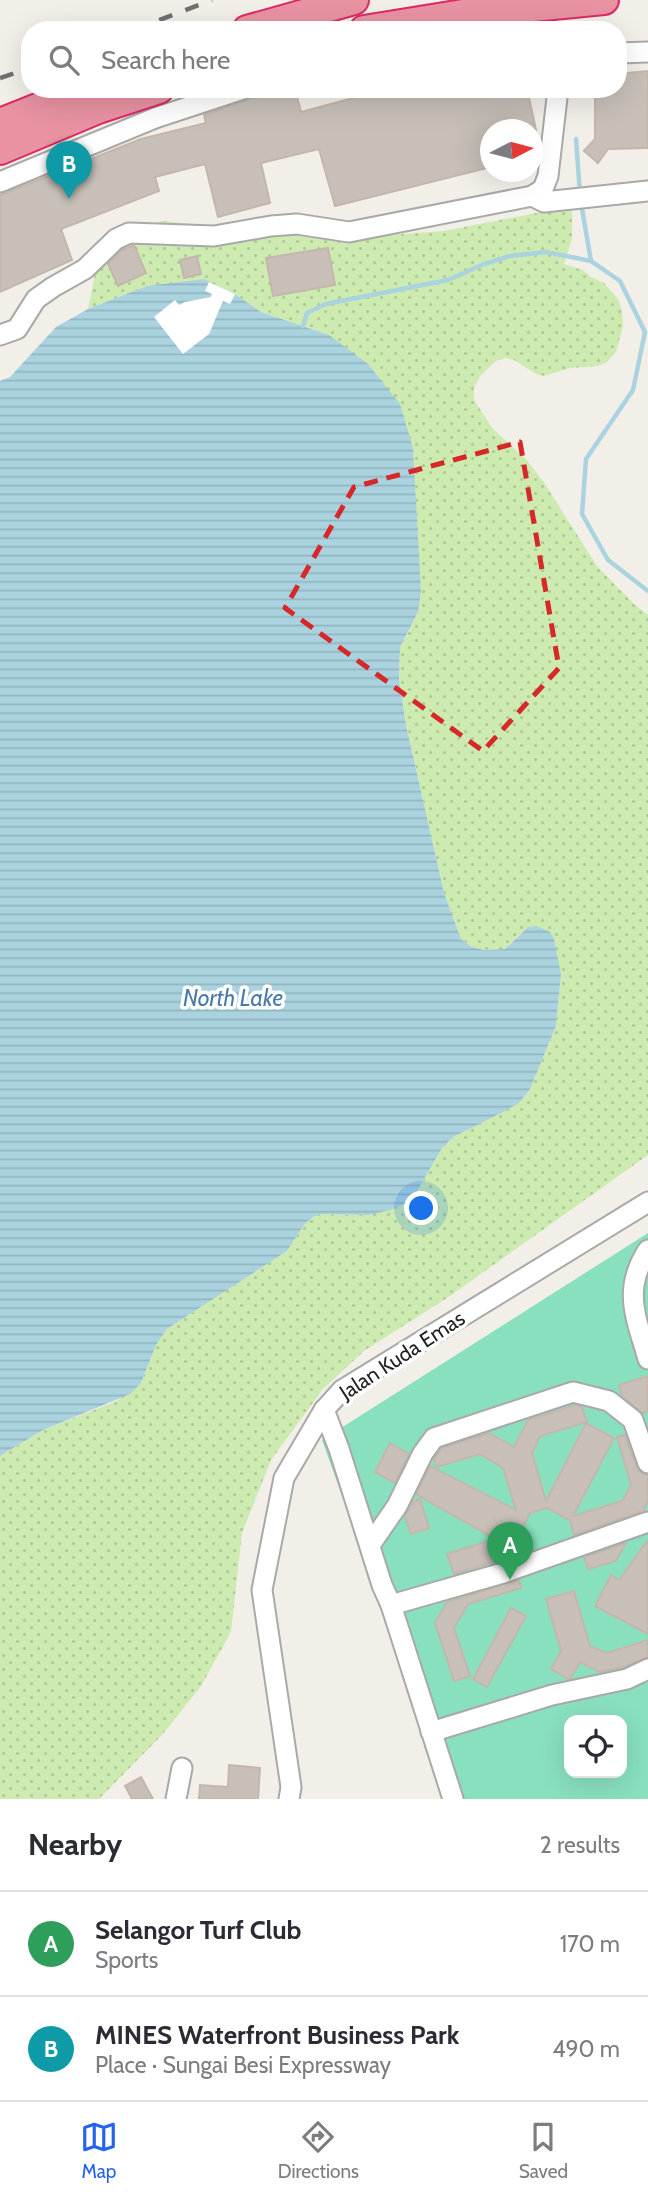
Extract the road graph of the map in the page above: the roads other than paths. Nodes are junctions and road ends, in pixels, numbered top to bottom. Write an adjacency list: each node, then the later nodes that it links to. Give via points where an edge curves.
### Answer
1 (354, 0): 3 (highway)
2 (604, 0): 4 (highway)
3 (279, 21)
4 (420, 21)
5 (648, 52): 6 (street)
6 (627, 53)
7 (62, 98): 11 (highway)
8 (132, 98): 12 (highway)
9 (216, 98): 13 (street)
10 (557, 98): 15 (street, via 548,176 543,189)
11 (0, 123)
12 (0, 150)
13 (0, 182)
14 (648, 191): 15 (street, via 544,202)
15 (532, 196): 16 (street, via 349,232 297,224 214,236 130,233 116,239 85,269 36,299 17,329)
16 (0, 335)
17 (648, 1202): 20 (street, Jalan Kuda Emas, via 342,1390)
18 (648, 1250): 19 (street, via 635,1278 633,1304)
19 (648, 1359)
20 (324, 1410): 24 (street); 30 (street, Jalan Kuda Emas, via 284,1478 262,1590 291,1787)
21 (641, 1423): 22 (street); 24 (street, via 610,1401 573,1392 434,1438)
22 (648, 1463)
23 (648, 1522): 25 (street, via 503,1573)
24 (370, 1545): 25 (street)
25 (391, 1605): 27 (street)
26 (648, 1669): 27 (street, via 627,1679 552,1695)
27 (431, 1732): 31 (street)
28 (182, 1768): 29 (street)
29 (176, 1799)
30 (289, 1799)
31 (453, 1799)

